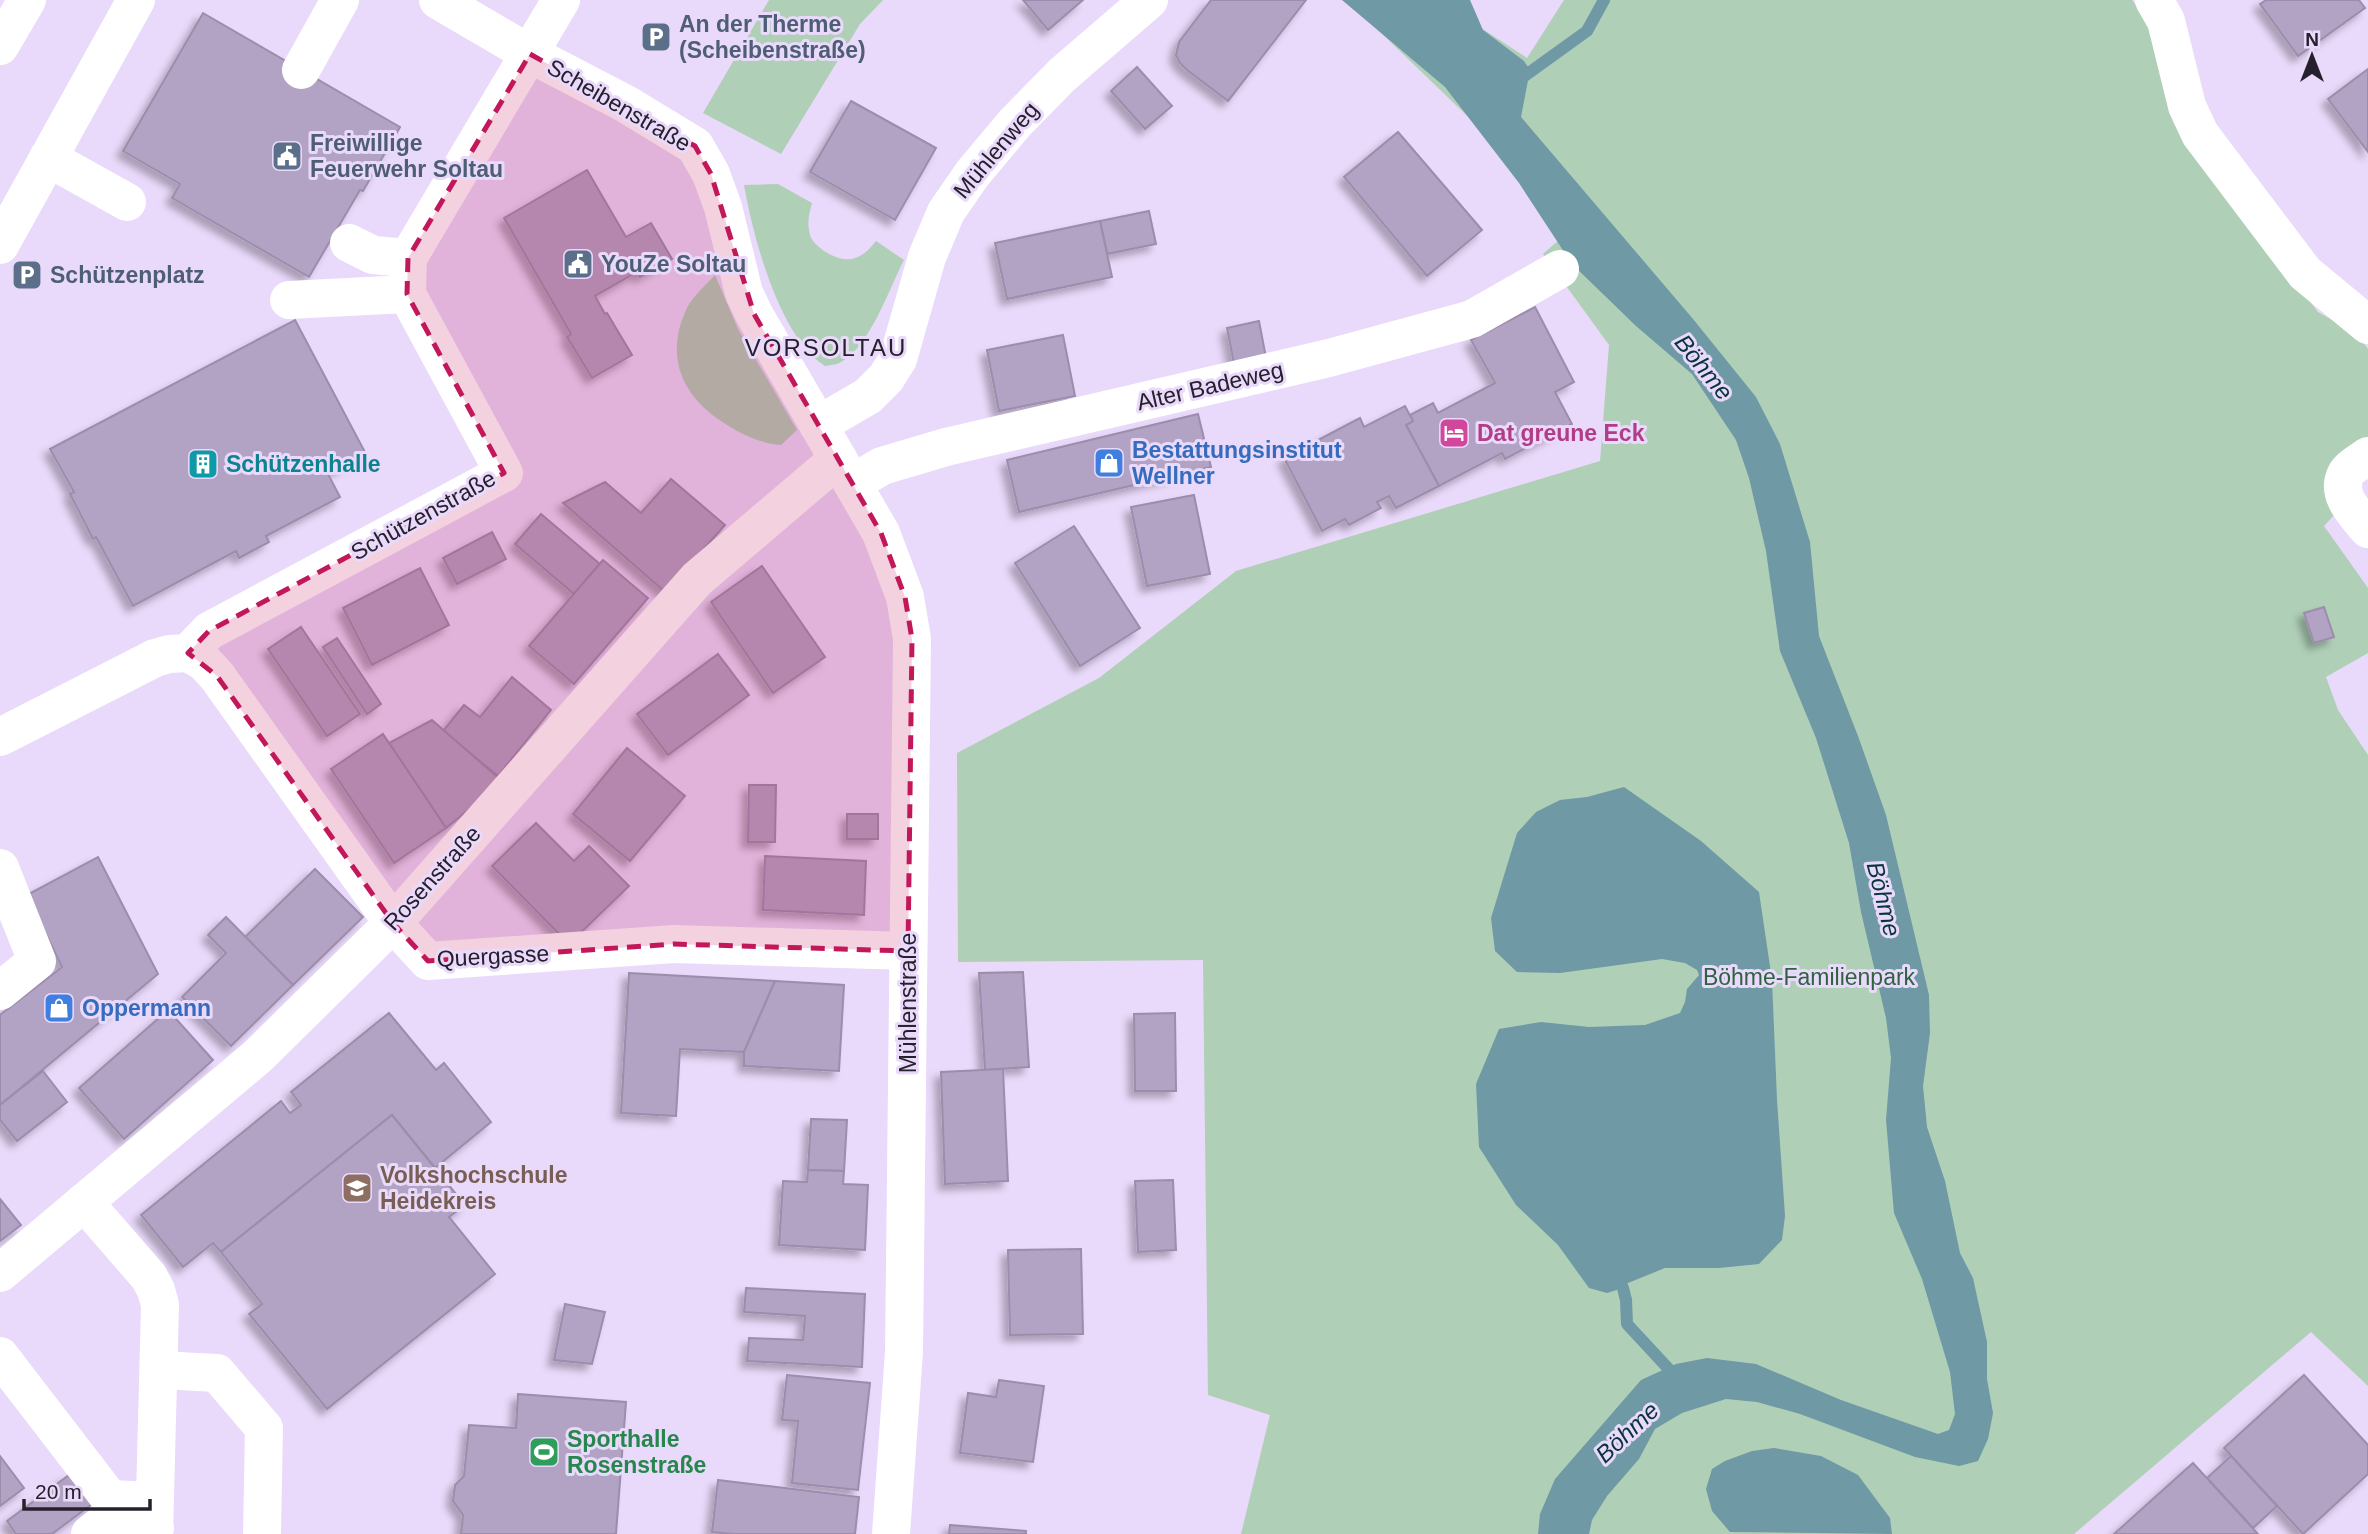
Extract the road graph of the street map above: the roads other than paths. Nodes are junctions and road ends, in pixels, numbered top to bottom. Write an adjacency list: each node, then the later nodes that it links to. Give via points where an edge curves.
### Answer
1 (27, 0): 8 (street)
2 (136, 0): 11 (street)
3 (340, 0): 10 (street)
4 (438, 0): 9 (street, Scheibenstraße)
5 (561, 0): 9 (street)
6 (1149, 0): 19 (street, Mühlenweg, via 1062,75 973,173 946,212 927,257 898,359 867,396)
7 (2154, 0): 18 (street, via 2166,21 2187,106 2200,134 2305,273)
8 (0, 46)
9 (530, 54): 16 (street); 19 (street, Scheibenstraße, via 695,146 723,208 744,293)
10 (301, 70)
11 (48, 158): 12 (street); 14 (street)
12 (127, 202)
13 (349, 243): 16 (street)
14 (0, 245)
15 (1560, 269): 21 (street, Alter Badeweg, via 1472,319 1329,358)
16 (407, 276): 17 (street); 23 (street, Schützenstraße, via 504,473 209,631)
17 (289, 300)
18 (2368, 325)
19 (818, 425): 21 (street, Scheibenstraße)
20 (2368, 456): 22 (street, via 2347,473 2343,485 2344,498)
21 (845, 471): 26 (street, Rosenstraße, via 697,579); 27 (street, Mühlenstraße, via 894,564 912,639)
22 (2368, 529)
23 (188, 653): 24 (street, via 155,658); 26 (street, Quergasse, via 217,676)
24 (0, 737)
25 (0, 868): 28 (street, via 37,961)
26 (393, 923): 27 (street, Quergasse, via 428,961 674,944); 29 (street, Rosenstraße, via 258,1056)
27 (908, 951): 36 (street, Mühlenstraße, via 904,1352)
28 (0, 991)
29 (84, 1202): 30 (street, Rosenstraße); 32 (street, via 156,1290 161,1321)
30 (0, 1273)
31 (0, 1356): 33 (street, via 110,1499)
32 (159, 1370): 33 (street); 35 (street, via 217,1373 264,1428)
33 (155, 1521): 34 (street, via 99,1527)
34 (90, 1534)
35 (262, 1534)
36 (891, 1534)

